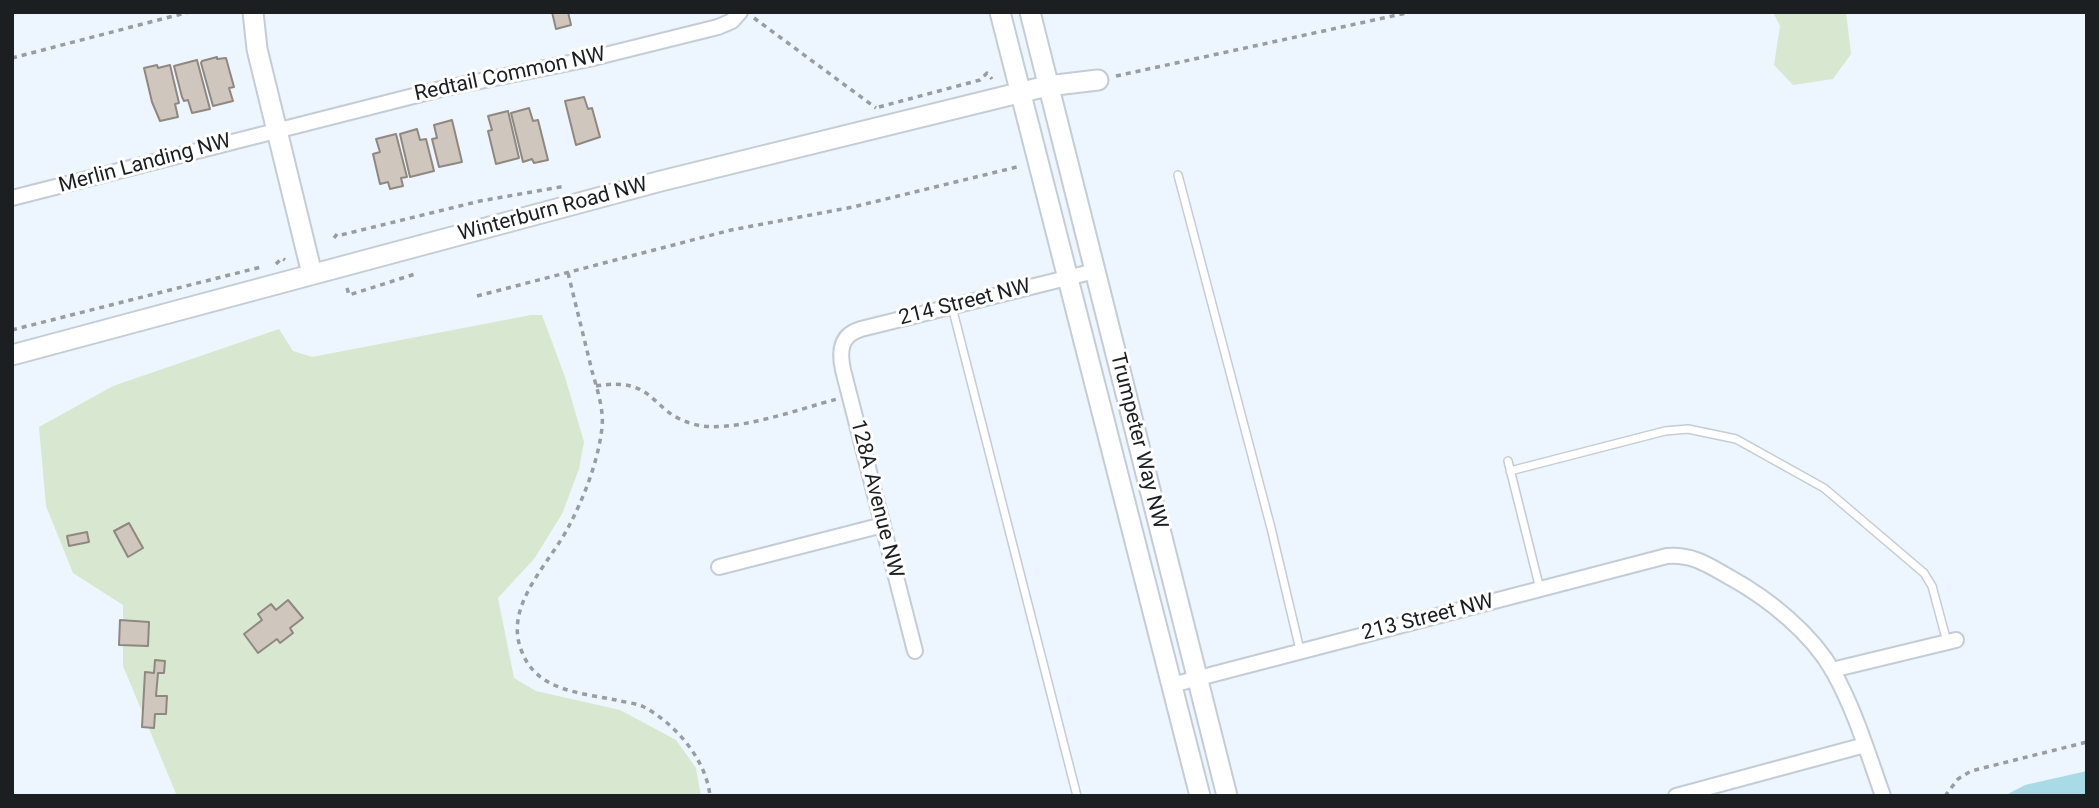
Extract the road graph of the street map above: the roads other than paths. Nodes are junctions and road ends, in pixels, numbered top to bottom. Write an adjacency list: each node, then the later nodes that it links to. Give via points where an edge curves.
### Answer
1 (253, 12): 8 (street)
2 (740, 12): 8 (street, Redtail Common NW, via 718,27)
3 (1000, 12): 7 (street, Trumpeter Way NW)
4 (1030, 12): 6 (street, Trumpeter Way NW)
5 (1098, 80): 6 (street, Winterburn Road NW)
6 (1047, 86): 7 (street, Winterburn Road NW); 11 (street, Trumpeter Way NW)
7 (1021, 92): 12 (street, Winterburn Road NW); 13 (street, Trumpeter Way NW)
8 (277, 130): 10 (street, Merlin Landing NW); 12 (street)
9 (1178, 175): 23 (lane)
10 (12, 198)
11 (1095, 271): 13 (street, 214 Street NW); 26 (street, Trumpeter Way NW)
12 (312, 274): 16 (street, Winterburn Road NW)
13 (1069, 277): 14 (street, 214 Street NW); 27 (street, Trumpeter Way NW)
14 (951, 306): 15 (street, 214 Street NW, via 852,332); 29 (lane)
15 (842, 346): 19 (street, 128A Avenue NW, via 849,396)
16 (12, 355)
17 (1508, 461): 18 (lane)
18 (1510, 471): 21 (lane); 22 (lane, via 1664,431 1688,429 1735,439 1824,488 1924,573)
19 (883, 525): 20 (street); 24 (street, 128A Avenue NW)
20 (719, 567)
21 (1540, 589): 23 (street, 213 Street NW); 25 (street, 213 Street NW, via 1685,555 1747,587 1779,611)
22 (1952, 641): 25 (street)
23 (1300, 650): 26 (street, 213 Street NW)
24 (915, 651)
25 (1832, 670): 28 (street)
26 (1198, 678): 27 (street, 213 Street NW); 31 (street, Trumpeter Way NW)
27 (1172, 685): 30 (street, Trumpeter Way NW)
28 (1865, 746): 32 (street); 33 (street)
29 (1077, 796)
30 (1200, 796)
31 (1227, 796)
32 (1676, 796)
33 (1883, 796)

